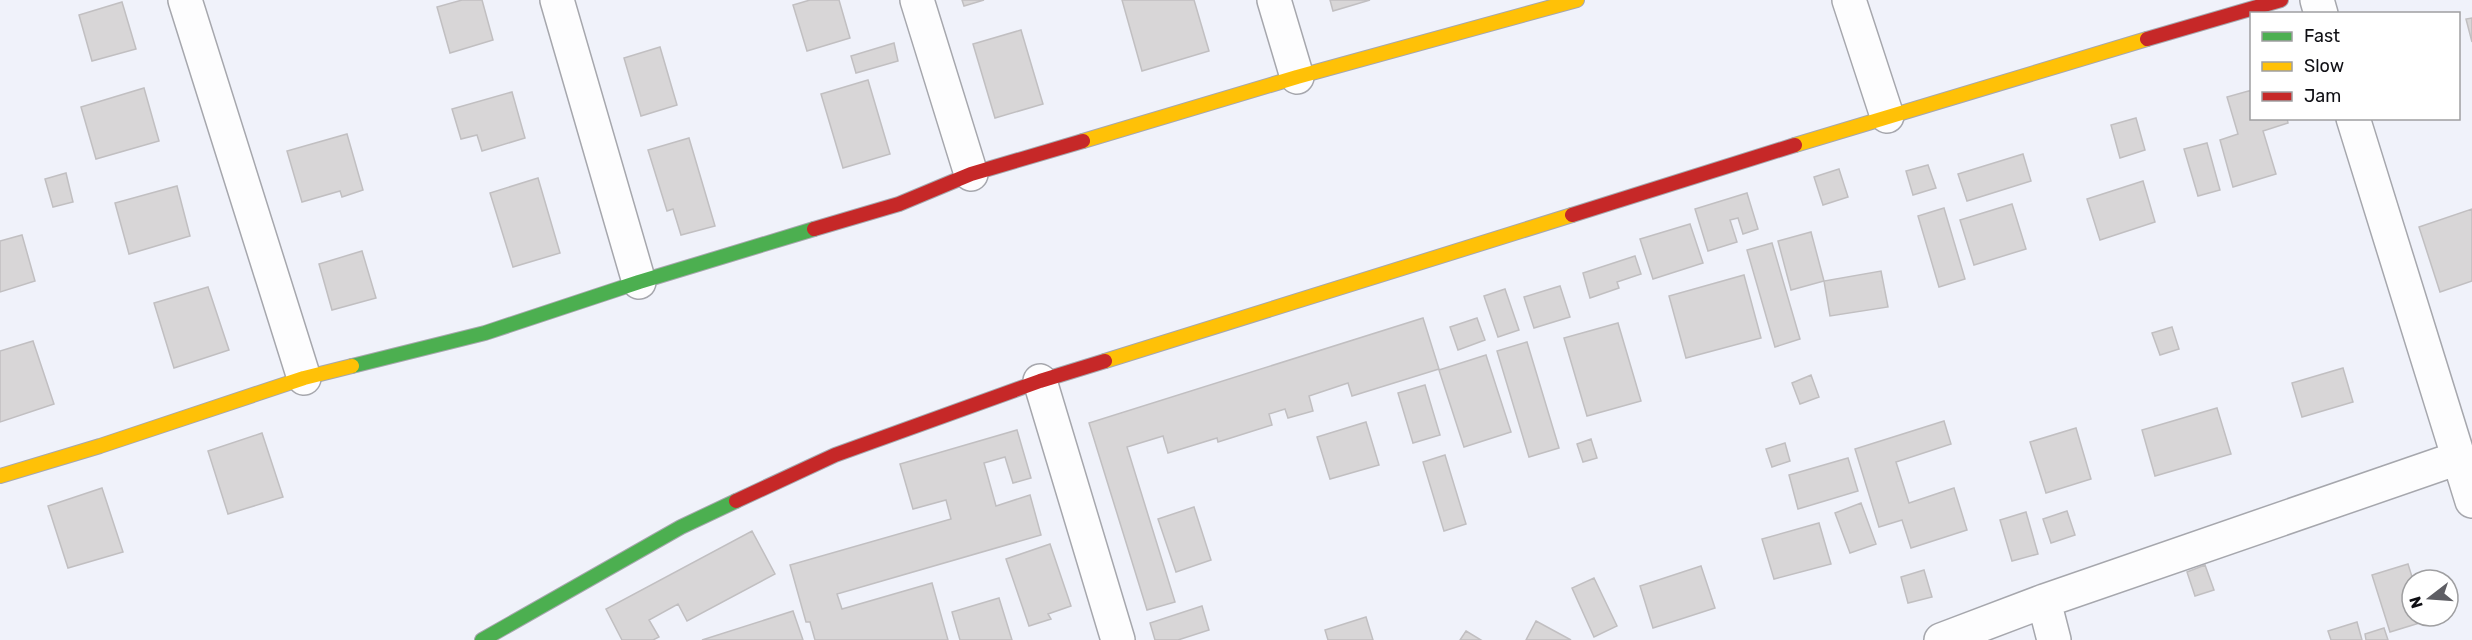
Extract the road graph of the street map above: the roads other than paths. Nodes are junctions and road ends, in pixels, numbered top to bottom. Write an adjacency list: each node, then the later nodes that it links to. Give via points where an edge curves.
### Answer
1 (185, 0): 13 (street)
2 (557, 0): 12 (street)
3 (917, 0): 11 (street)
4 (1274, 0): 8 (street)
5 (1577, 0): 8 (main road)
6 (1849, 0): 9 (street)
7 (2281, 0): 9 (main road)
8 (1297, 77): 11 (main road)
9 (1887, 116): 14 (main road)
10 (2354, 120): 15 (street)
11 (971, 174): 12 (main road, via 899,204)
12 (639, 282): 13 (main road, via 485,333)
13 (304, 378): 16 (main road)
14 (1040, 381): 19 (main road, via 835,455 681,527); 20 (street)
15 (2458, 458): 17 (street); 18 (street)
16 (0, 476)
17 (2472, 501)
18 (2044, 601): 21 (street); 22 (street)
19 (482, 640)
20 (1118, 640)
21 (1941, 640)
22 (2054, 640)

